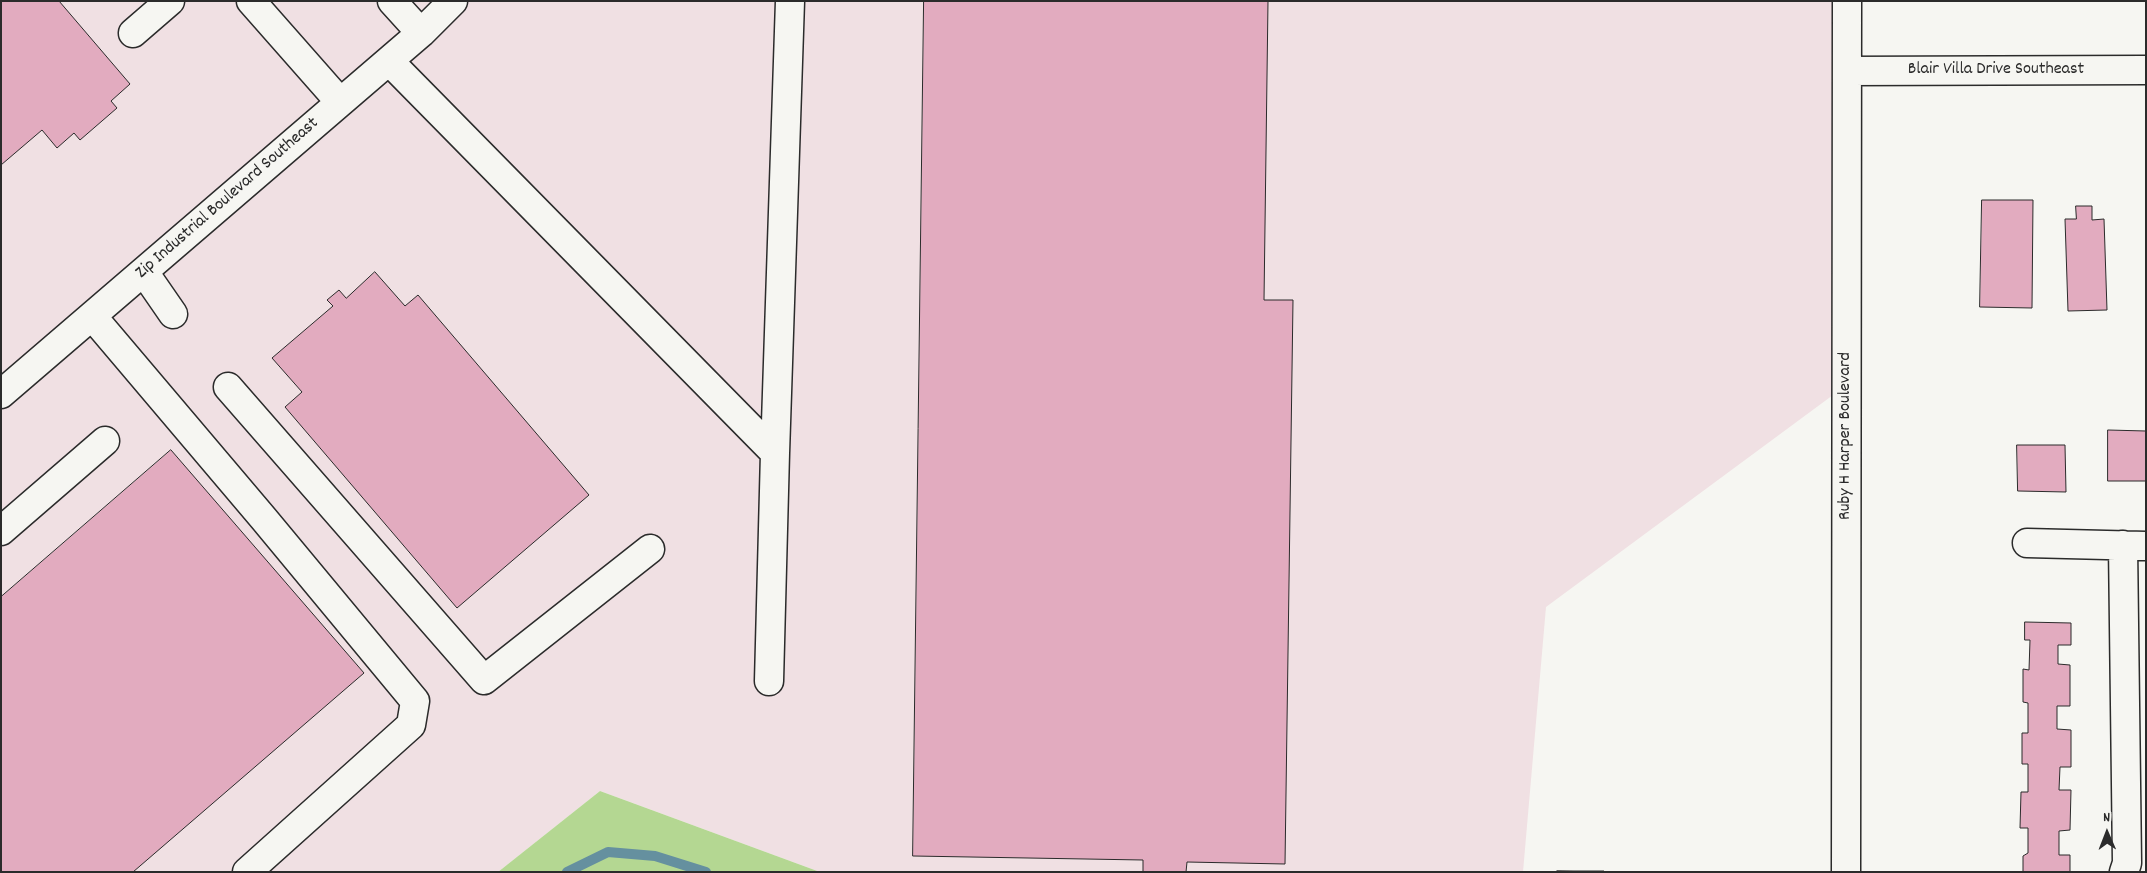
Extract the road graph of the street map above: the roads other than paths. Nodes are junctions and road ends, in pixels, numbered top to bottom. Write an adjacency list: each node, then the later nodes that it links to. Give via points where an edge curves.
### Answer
1 (170, 1): 7 (street)
2 (251, 1): 12 (street)
3 (392, 1): 8 (street)
4 (453, 1): 8 (street, Zip Industrial Boulevard Southeast)
5 (790, 1): 19 (street)
6 (1847, 1): 11 (street, Ruby H Harper Boulevard)
7 (133, 33)
8 (421, 33): 9 (street, Zip Industrial Boulevard Southeast)
9 (389, 61): 12 (street, Zip Industrial Boulevard Southeast); 19 (street)
10 (2146, 70): 11 (street, Blair Villa Drive Southeast)
11 (1847, 71): 26 (street, Ruby H Harper Boulevard)
12 (340, 102): 13 (street, Zip Industrial Boulevard Southeast)
13 (144, 272): 14 (street); 15 (street, Zip Industrial Boulevard Southeast)
14 (173, 314)
15 (92, 316): 17 (street, Zip Industrial Boulevard Southeast); 25 (street, via 415,701 411,724)
16 (228, 387): 23 (street, via 484,680)
17 (1, 394)
18 (105, 441): 20 (street)
19 (775, 453): 24 (street)
20 (1, 531)
21 (2027, 543): 22 (street)
22 (2134, 545): 27 (street, via 2127,862)
23 (650, 549)
24 (769, 681)
25 (247, 872)
26 (1846, 872)
27 (2124, 872)

